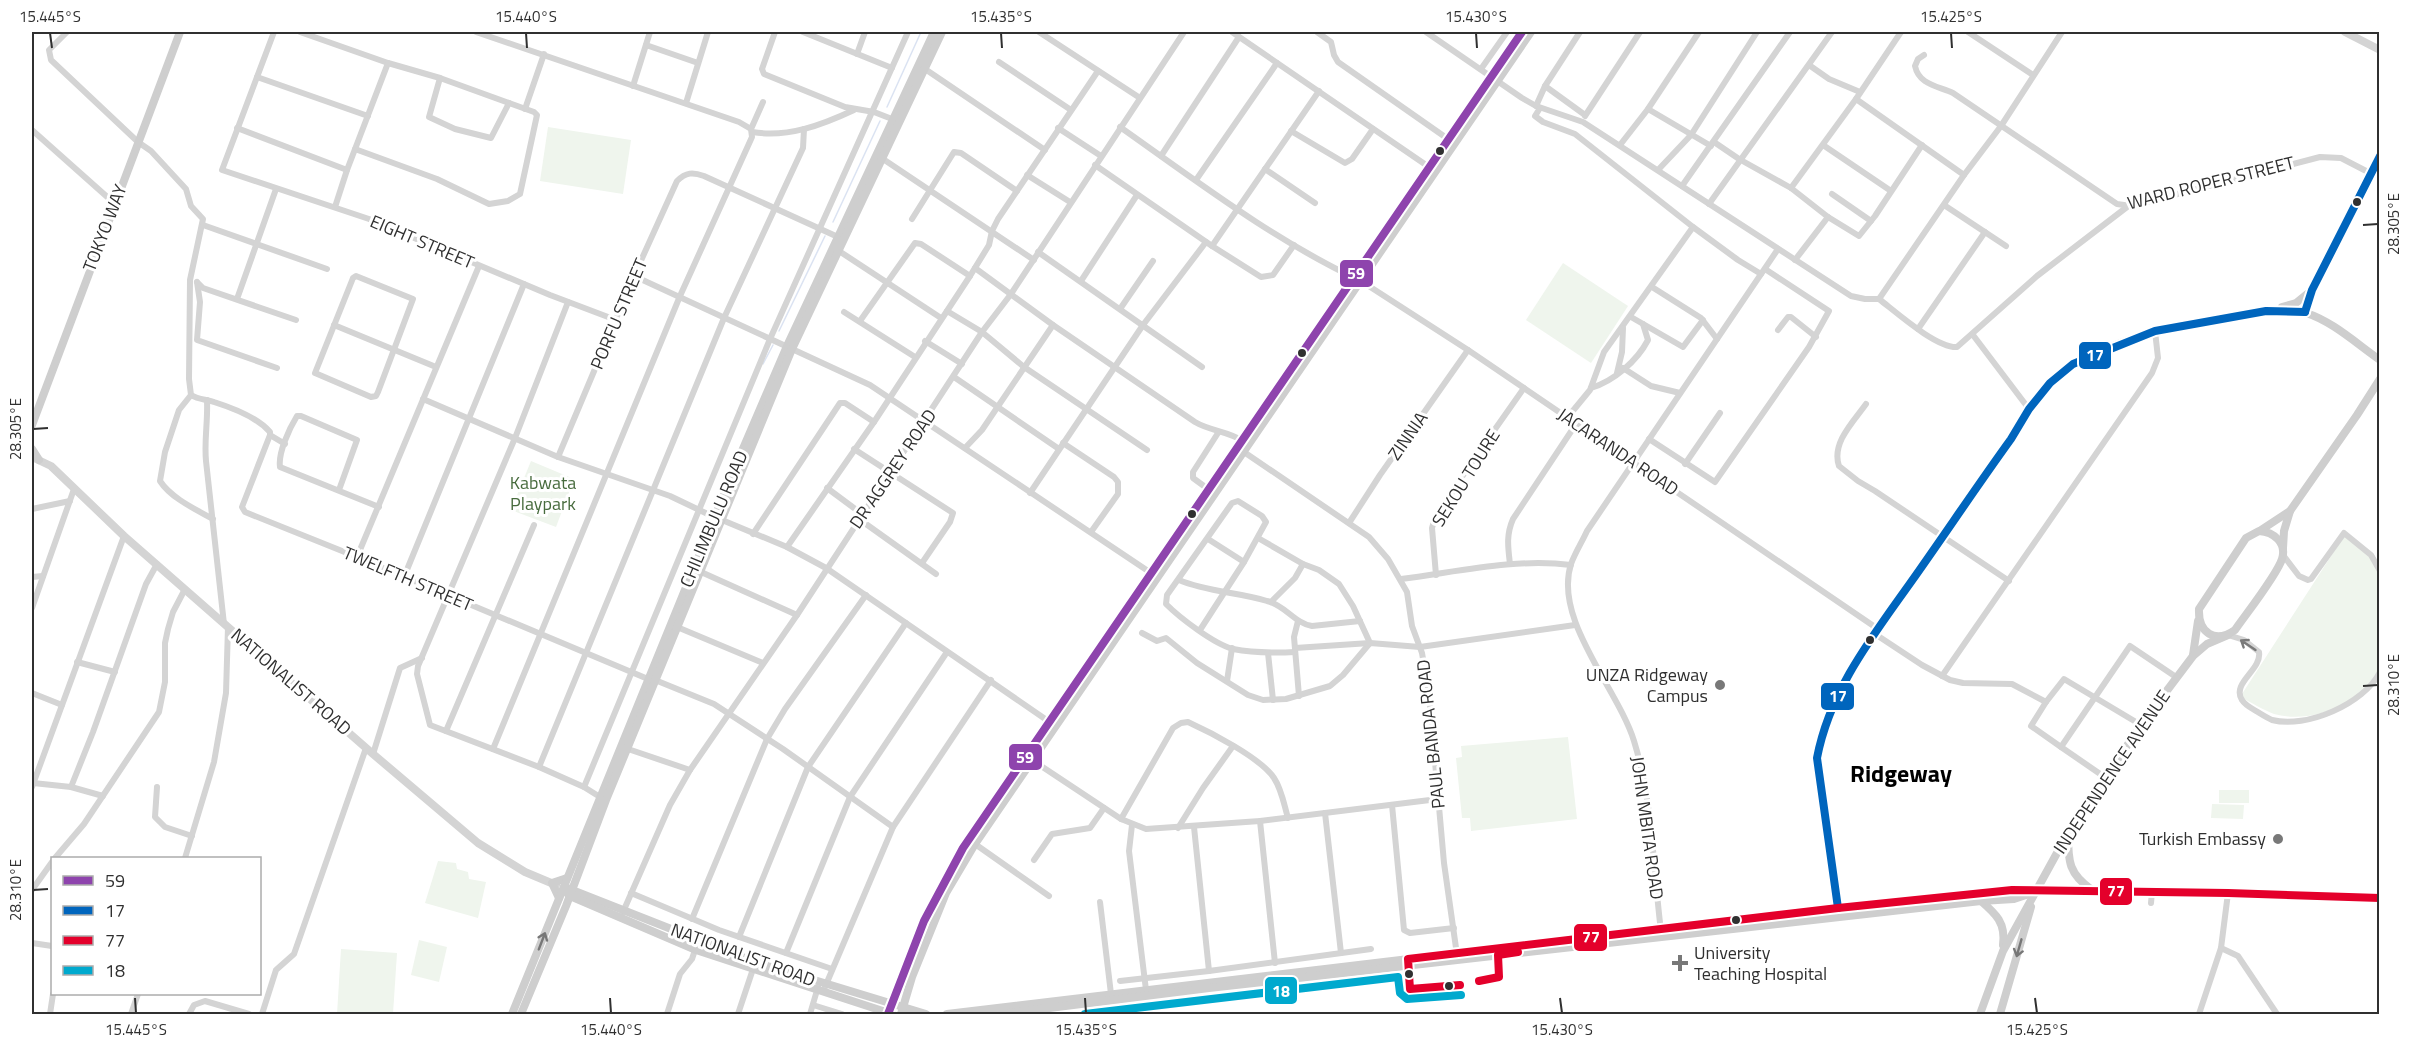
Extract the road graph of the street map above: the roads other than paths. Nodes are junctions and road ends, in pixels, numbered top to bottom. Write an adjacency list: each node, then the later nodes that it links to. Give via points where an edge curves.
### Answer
1 (67, 32): 81 (street, via 49,50 51,60)
2 (180, 32): 81 (main road, TOKYO WAY)
3 (274, 32): 48 (street)
4 (300, 32): 39 (street)
5 (476, 32): 35 (street)
6 (650, 32): 33 (street)
7 (708, 32): 40 (street)
8 (775, 32): 63 (street, via 762,69 764,74)
9 (803, 32): 36 (street)
10 (865, 32): 36 (street)
11 (908, 32): 43 (street)
12 (934, 32): 68 (main road, CHILIMBULU ROAD)
13 (942, 32): 44 (main road, CHILIMBULU ROAD)
14 (1039, 32): 46 (street)
15 (1184, 32): 55 (street, DR AGGREY ROAD)
16 (1232, 32): 32 (street)
17 (1317, 32): 80 (street, via 1331,42 1338,62)
18 (1426, 32): 45 (street)
19 (1507, 32): 45 (street)
20 (1522, 32): 50 (main road)
21 (1531, 32): 50 (main road)
22 (1580, 32): 52 (street)
23 (1640, 32): 66 (street)
24 (1700, 32): 62 (street)
25 (1757, 32): 79 (street)
26 (1790, 32): 82 (street)
27 (1832, 32): 42 (street)
28 (1901, 32): 54 (street)
29 (1968, 32): 47 (street)
30 (2062, 32): 47 (street)
31 (2345, 32): 34 (street)
32 (1239, 37): 41 (street); 90 (street)
33 (646, 45): 40 (street); 51 (street)
34 (2379, 50)
35 (544, 54): 51 (street); 61 (street)
36 (856, 54): 43 (street)
37 (1924, 55): 70 (street, WARD ROPER STREET, via 1915,68 1924,81 1953,93)
38 (999, 62): 64 (street)
39 (388, 63): 49 (street); 67 (street)
40 (698, 63): 58 (street)
41 (1277, 63): 53 (street); 101 (street)
42 (1809, 65): 54 (street, via 1829,79); 92 (street)
43 (892, 68): 65 (street)
44 (925, 69): 87 (street); 91 (main road, CHILIMBULU ROAD)
45 (1481, 69): 50 (street)
46 (1098, 71): 55 (street); 64 (street)
47 (2032, 75): 70 (street)
48 (257, 77): 67 (street); 72 (street)
49 (440, 78): 59 (street); 59 (street, via 429,117 455,129 491,138)
50 (1494, 78): 60 (street); 80 (main road); 146 (main road)
51 (633, 86): 58 (street)
52 (1545, 86): 60 (street); 66 (street)
53 (1319, 91): 75 (street); 78 (street)
54 (1860, 92): 56 (street)
55 (1140, 98): 71 (street, DR AGGREY ROAD)
56 (1856, 99): 84 (street); 85 (street)
57 (764, 102): 77 (street)
58 (686, 103): 77 (street, via 739,122)
59 (509, 104): 61 (street)
60 (1538, 107): 69 (street); 124 (street, via 1535,116 1575,134)
61 (525, 109): 86 (street, via 537,115 520,194 497,204)
62 (1648, 109): 79 (street); 83 (street)
63 (855, 110): 65 (street); 74 (street)
64 (1071, 110): 73 (street)
65 (874, 112): 68 (street); 125 (street)
66 (1585, 115): 69 (street)
67 (368, 116): 86 (street)
68 (892, 119): 128 (main road, CHILIMBULU ROAD)
69 (1583, 122): 83 (street)
70 (2001, 126): 100 (street); 117 (street, WARD ROPER STREET, via 2117,204)
71 (1120, 127): 89 (street, DR AGGREY ROAD); 90 (street, JACARANDA ROAD)
72 (237, 128): 96 (street); 105 (street, EIGHT STREET, via 222,170)
73 (1058, 128): 87 (street); 89 (street)
74 (804, 129): 77 (street, via 770,134); 118 (street, via 803,148)
75 (1373, 129): 78 (street, via 1345,163); 94 (street)
76 (32, 130): 112 (street)
77 (752, 131): 103 (street)
78 (1291, 131): 95 (street)
79 (1691, 135): 82 (street); 97 (street)
80 (1448, 139): 94 (main road)
81 (138, 142): 112 (main road, TOKYO WAY); 123 (street, via 186,189)
82 (1713, 144): 92 (street); 102 (street)
83 (1620, 145): 97 (street)
84 (1823, 145): 104 (street); 106 (street)
85 (1922, 145): 100 (street); 106 (street)
86 (355, 148): 96 (street)
87 (1045, 150): 99 (street)
88 (2379, 155): 98 (main road)
89 (1101, 156): 93 (street, DR AGGREY ROAD)
90 (1161, 156): 101 (street, JACARANDA ROAD)
91 (883, 159): 107 (street); 134 (main road, CHILIMBULU ROAD)
92 (1739, 159): 104 (street); 114 (street)
93 (1095, 165): 110 (street); 111 (street, DR AGGREY ROAD)
94 (1429, 168): 146 (main road)
95 (1265, 169): 113 (street); 119 (street)
96 (347, 170): 116 (street)
97 (1658, 170): 102 (street)
98 (2370, 173): 117 (street, WARD ROPER STREET, via 2341,158 2326,156); 152 (main road)
99 (1027, 175): 108 (street); 111 (street)
100 (1964, 175): 115 (street)
101 (1196, 180): 119 (street, JACARANDA ROAD)
102 (1682, 186): 114 (street)
103 (731, 187): 118 (street); 144 (street, PORFU STREET, via 696,173 684,174 677,181); 154 (street)
104 (1791, 188): 120 (street)
105 (276, 189): 116 (street, EIGHT STREET); 129 (street)
106 (1891, 190): 122 (street)
107 (930, 191): 108 (street, via 951,155 957,152); 121 (street); 126 (street)
108 (1017, 191): 126 (street)
109 (1832, 194): 122 (street)
110 (1137, 195): 130 (street); 147 (street)
111 (1070, 202): 135 (street, DR AGGREY ROAD)
112 (114, 203): 216 (main road, TOKYO WAY)
113 (1315, 203)
114 (1709, 204): 133 (street)
115 (1944, 205): 127 (street); 156 (street)
116 (335, 207): 140 (street, EIGHT STREET)
117 (2128, 207): 179 (street, via 2037,276)
118 (775, 208): 125 (street); 164 (street)
119 (1238, 210): 130 (street); 131 (street, JACARANDA ROAD)
120 (1828, 217): 122 (street, via 1859,236); 138 (street)
121 (912, 219)
122 (1871, 221)
123 (203, 225): 129 (street); 136 (street)
124 (1693, 227): 143 (street, via 1738,260); 151 (street)
125 (820, 229): 128 (street); 181 (street)
126 (992, 231): 137 (street); 141 (street)
127 (1985, 232): 132 (street); 175 (street)
128 (838, 237): 184 (main road, CHILIMBULU ROAD)
129 (256, 243): 142 (street); 155 (street)
130 (1209, 244): 131 (street, via 1261,277 1273,274); 173 (street)
131 (1294, 245): 146 (street, JACARANDA ROAD)
132 (2006, 246)
133 (1778, 249): 138 (street); 143 (street, JOHN MBITA ROAD)
134 (839, 251): 149 (street); 184 (main road, CHILIMBULU ROAD)
135 (1038, 252): 137 (street, DR AGGREY ROAD); 147 (street)
136 (195, 257): 148 (street); 202 (street, via 188,313)
137 (1034, 260): 153 (street, DR AGGREY ROAD)
138 (1795, 260): 156 (street, via 1851,296)
139 (1153, 261): 158 (street)
140 (479, 266): 150 (street, EIGHT STREET); 191 (street)
141 (975, 268): 145 (street); 153 (street, PAUL BANDA ROAD)
142 (327, 269)
143 (1763, 271): 180 (street, via 1829,311); 182 (street, JOHN MBITA ROAD)
144 (634, 276): 154 (street); 167 (street, PORFU STREET)
145 (970, 276): 149 (street, via 915,243); 159 (street)
146 (1358, 279): 186 (street, JACARANDA ROAD); 223 (main road)
147 (1081, 281): 158 (street)
148 (197, 282): 155 (street, via 203,288); 194 (street, via 197,340)
149 (886, 282): 165 (street); 169 (street)
150 (524, 284): 157 (street, EIGHT STREET); 211 (street)
151 (1652, 287): 163 (street); 168 (street)
152 (2312, 290): 160 (main road, via 2296,303); 162 (main road)
153 (1011, 294): 172 (street, PAUL BANDA ROAD); 177 (street, DR AGGREY ROAD)
154 (680, 296): 164 (street); 233 (street)
155 (237, 298): 166 (street)
156 (1879, 299): 175 (street)
157 (568, 302): 167 (street, EIGHT STREET); 219 (street)
158 (1120, 309): 173 (street)
159 (947, 310): 165 (street); 177 (street)
160 (2276, 310): 162 (main road); 178 (main road)
161 (844, 312): 169 (street)
162 (2305, 312): 188 (main road)
163 (1631, 317): 170 (street); 174 (street)
164 (724, 318): 181 (street); 238 (street)
165 (941, 318): 183 (street)
166 (296, 320)
167 (616, 320): 228 (street, PORFU STREET)
168 (1703, 320): 170 (street, via 1684,347); 182 (street)
169 (860, 321): 187 (street)
170 (1642, 323): 195 (street, via 1647,342)
171 (334, 325): 185 (street); 185 (street, via 315,369 317,376 376,396); 185 (street, via 356,276 412,297)
172 (1053, 325): 190 (street); 192 (street, PAUL BANDA ROAD)
173 (1143, 326): 192 (street); 193 (street)
174 (1623, 327): 196 (street); 200 (street, via 1602,355)
175 (1918, 329): 179 (street, via 1953,348)
176 (1778, 330): 180 (street, via 1791,317)
177 (982, 332): 189 (street, DR AGGREY ROAD); 190 (street)
178 (2155, 332): 209 (main road, via 2073,364 2060,373); 277 (street, via 2158,355 2152,373)
179 (1973, 335): 209 (street)
180 (1816, 337): 231 (street, via 1714,482)
181 (770, 339): 184 (street); 243 (street)
182 (1717, 339): 201 (street, JOHN MBITA ROAD)
183 (925, 341): 187 (street); 189 (street)
184 (790, 348): 203 (street); 247 (main road, CHILIMBULU ROAD)
185 (393, 350): 191 (street)
186 (1468, 350): 199 (street, JACARANDA ROAD); 248 (street, ZINNIA)
187 (915, 357): 203 (street)
188 (2379, 360)
189 (962, 364): 197 (street, DR AGGREY ROAD)
190 (1024, 366): 207 (street); 208 (street)
191 (436, 367): 204 (street)
192 (1115, 367): 208 (street); 217 (street, PAUL BANDA ROAD, via 1195,422)
193 (1202, 367)
194 (277, 368)
195 (1623, 368): 196 (street); 201 (street, via 1651,386)
196 (1617, 373): 200 (street, via 1607,383)
197 (954, 377): 207 (street); 213 (street, DR AGGREY ROAD)
198 (2379, 379): 244 (main road, INDEPENDENCE AVENUE)
199 (1524, 388): 212 (street, JACARANDA ROAD); 271 (street, SEKOU TOURE, via 1434,521)
200 (1591, 388): 212 (street)
201 (1680, 393): 220 (street, JOHN MBITA ROAD)
202 (191, 395): 205 (street); 246 (street, via 179,410 160,481)
203 (890, 397): 213 (street); 214 (street)
204 (423, 399): 211 (street); 241 (street)
205 (207, 400): 218 (street, via 258,421); 246 (street, via 205,445)
206 (1866, 404): 254 (street, via 1841,441 1839,466)
207 (998, 407): 222 (street); 224 (street)
208 (1087, 409): 222 (street); 227 (street)
209 (2029, 409): 254 (main road)
210 (1720, 413): 231 (street)
211 (468, 418): 219 (street); 274 (street)
212 (1567, 418): 215 (street, JACARANDA ROAD)
213 (925, 421): 224 (street); 232 (street, DR AGGREY ROAD)
214 (874, 422): 226 (street); 252 (street, via 840,403)
215 (1576, 424): 230 (street, JACARANDA ROAD); 264 (street, via 1513,519 1507,540)
216 (32, 425)
217 (1218, 433): 223 (street, PAUL BANDA ROAD, via 1235,436); 236 (street, via 1193,475)
218 (270, 435): 221 (street); 259 (street, TWELFTH STREET, via 242,510)
219 (515, 438): 228 (street); 281 (street)
220 (1649, 439): 230 (street, JOHN MBITA ROAD); 231 (street)
221 (285, 444): 237 (street, via 280,467); 237 (street, via 297,416 357,440)
222 (1061, 446): 239 (street); 251 (street, via 1097,465 1118,482 1118,494)
223 (1241, 447): 236 (main road); 248 (street, PAUL BANDA ROAD); 270 (main road)
224 (965, 448): 239 (street)
225 (32, 449): 229 (main road)
226 (855, 450): 232 (street); 234 (street)
227 (1147, 450)
228 (558, 456): 233 (street)
229 (34, 459): 235 (street, NATIONALIST ROAD, via 51,466)
230 (1633, 462): 265 (street, JOHN MBITA ROAD, via 1587,531); 294 (street, JACARANDA ROAD)
231 (1685, 464)
232 (891, 472): 245 (street, DR AGGREY ROAD); 261 (street, via 953,513)
233 (607, 475): 238 (street); 296 (street)
234 (826, 488): 245 (street); 257 (street)
235 (74, 489): 240 (street); 253 (street, NATIONALIST ROAD)
236 (1208, 489): 270 (main road)
237 (339, 490): 241 (street)
238 (654, 491): 243 (street); 304 (street)
239 (1030, 493): 251 (street)
240 (70, 501): 242 (street); 272 (street)
241 (379, 507): 259 (street)
242 (32, 508)
243 (699, 508): 247 (street); 311 (street)
244 (2290, 511): 250 (main road, INDEPENDENCE AVENUE); 258 (main road, INDEPENDENCE AVENUE)
245 (861, 516): 261 (street); 266 (street, DR AGGREY ROAD)
246 (213, 519): 290 (street)
247 (718, 519): 252 (street); 268 (main road, CHILIMBULU ROAD); 314 (main road, CHILIMBULU ROAD)
248 (1349, 523): 275 (street, PAUL BANDA ROAD, via 1380,547)
249 (534, 525): 285 (street)
250 (2259, 531): 258 (main road, via 2275,536); 286 (main road, INDEPENDENCE AVENUE, via 2246,538 2199,609)
251 (1091, 532): 270 (street)
252 (753, 534): 257 (street)
253 (124, 536): 262 (street, NATIONALIST ROAD); 307 (street)
254 (1942, 537): 277 (street); 294 (main road)
255 (1258, 538): 256 (street, via 1265,518 1236,501); 260 (street); 263 (street)
256 (1208, 539): 260 (street); 276 (street)
257 (787, 547): 266 (street)
258 (2283, 554): 267 (street, via 2299,576 2311,579 2344,533 2371,555); 297 (main road, INDEPENDENCE AVENUE)
259 (357, 557): 274 (street, TWELFTH STREET)
260 (1244, 562): 279 (street)
261 (922, 563): 269 (street)
262 (157, 564): 278 (street, NATIONALIST ROAD); 309 (street, via 146,584)
263 (1303, 564): 282 (street); 288 (street, via 1339,584)
264 (1510, 564): 265 (street); 271 (street)
265 (1571, 565): 291 (street, JOHN MBITA ROAD, via 1568,587)
266 (826, 568): 280 (street); 284 (street, DR AGGREY ROAD)
267 (2379, 571)
268 (700, 572): 284 (street); 292 (main road, CHILIMBULU ROAD)
269 (936, 574)
270 (1155, 575): 325 (main road)
271 (1436, 575): 275 (street)
272 (43, 576): 273 (street); 283 (street)
273 (32, 577)
274 (404, 577): 281 (street, TWELFTH STREET)
275 (1401, 579): 299 (street, PAUL BANDA ROAD)
276 (1179, 580): 279 (street); 293 (street, via 1167,595 1166,603)
277 (2009, 581): 312 (street)
278 (185, 589): 290 (street, NATIONALIST ROAD); 343 (street, via 173,612 165,643 165,682 159,712)
279 (1225, 591): 282 (street); 293 (street)
280 (866, 595): 289 (street); 328 (street)
281 (448, 596): 285 (street, TWELFTH STREET); 306 (street)
282 (1271, 602): 287 (street)
283 (32, 608)
284 (797, 615): 308 (street, DR AGGREY ROAD)
285 (496, 616): 296 (street, TWELFTH STREET); 327 (street)
286 (2199, 619): 297 (main road, via 2208,634); 305 (main road, INDEPENDENCE AVENUE)
287 (1298, 621): 288 (street, via 1312,626); 301 (street)
288 (1360, 621): 298 (street)
289 (906, 623): 302 (street); 336 (street)
290 (226, 625): 333 (street, NATIONALIST ROAD); 358 (street, via 226,693 214,762)
291 (1575, 625): 299 (street); 383 (street, JOHN MBITA ROAD, via 1634,740 1642,775)
292 (677, 627): 308 (street); 314 (main road, CHILIMBULU ROAD)
293 (1200, 630): 300 (street)
294 (1877, 632): 312 (street, JACARANDA ROAD); 379 (main road, via 1830,709 1819,738 1818,774)
295 (1142, 633): 316 (street, via 1157,641 1166,638)
296 (541, 635): 304 (street, TWELFTH STREET); 331 (street)
297 (2228, 635): 305 (main road, INDEPENDENCE AVENUE, via 2207,644); 317 (street, one-way to 297, via 2329,713 2299,722 2272,720 2240,698 2240,690 2259,662 2259,652 2244,640)
298 (1370, 643): 299 (street); 301 (street); 319 (street, via 1335,682)
299 (1420, 647): 346 (street, PAUL BANDA ROAD, via 1433,723)
300 (1232, 648): 303 (street); 316 (street)
301 (1295, 650): 303 (street); 319 (street)
302 (947, 652): 315 (street); 345 (street)
303 (1268, 653): 321 (street)
304 (586, 654): 311 (street, TWELFTH STREET); 335 (street)
305 (2193, 656): 313 (main road, INDEPENDENCE AVENUE)
306 (422, 658): 327 (street, via 417,674 430,725); 333 (street, via 400,668)
307 (77, 662): 309 (street); 323 (street)
308 (763, 663): 324 (street, DR AGGREY ROAD)
309 (115, 672): 340 (street)
310 (2379, 672): 317 (street)
311 (633, 673): 314 (street, TWELFTH STREET); 341 (street)
312 (1942, 676): 322 (street, JACARANDA ROAD, via 1963,683 2012,684)
313 (2176, 677): 320 (street, via 2130,645); 326 (main road, INDEPENDENCE AVENUE)
314 (652, 680): 324 (street, TWELFTH STREET, via 714,704); 332 (main road, CHILIMBULU ROAD); 344 (main road, CHILIMBULU ROAD)
315 (991, 680): 325 (street); 354 (street)
316 (1227, 681): 321 (street, via 1257,699)
317 (2378, 681)
318 (32, 693): 323 (street)
319 (1299, 696): 321 (street)
320 (2095, 697): 322 (street, via 2064,679); 326 (street); 330 (street)
321 (1272, 700)
322 (2046, 702): 330 (street, via 2031,726)
323 (62, 705): 339 (street)
324 (729, 714): 328 (street, TWELFTH STREET); 337 (street, DR AGGREY ROAD)
325 (1053, 725): 334 (main road)
326 (2141, 725): 338 (main road, INDEPENDENCE AVENUE)
327 (446, 731): 331 (street)
328 (767, 739): 336 (street, TWELFTH STREET); 381 (street)
329 (1233, 746): 350 (street, via 1274,778); 351 (street, via 1188,722 1173,728); 356 (street)
330 (2061, 747): 338 (street)
331 (493, 749): 335 (street)
332 (628, 749): 337 (street); 366 (main road, CHILIMBULU ROAD)
333 (369, 751): 364 (street, NATIONALIST ROAD, via 478,843); 417 (street, via 294,954 276,970)
334 (1030, 758): 348 (street); 359 (main road); 403 (main road, via 963,848 934,900)
335 (539, 766): 341 (street)
336 (808, 767): 345 (street, TWELFTH STREET); 384 (street)
337 (690, 770): 370 (street, DR AGGREY ROAD)
338 (2106, 778): 357 (main road, INDEPENDENCE AVENUE)
339 (32, 785): 340 (street)
340 (71, 787): 343 (street)
341 (584, 787): 344 (street)
342 (157, 788): 358 (street, via 154,817 165,826)
343 (103, 796): 360 (street)
344 (600, 797): 366 (main road, CHILIMBULU ROAD)
345 (850, 797): 354 (street, TWELFTH STREET); 391 (street)
346 (1438, 800): 347 (street); 382 (street, PAUL BANDA ROAD)
347 (1392, 805): 349 (street); 382 (street, via 1404,930 1410,933)
348 (1104, 808): 351 (street); 362 (street, via 1089,828 1052,834)
349 (1325, 813): 350 (street); 392 (street)
350 (1288, 818): 352 (street)
351 (1121, 819): 353 (street)
352 (1260, 821): 355 (street); 394 (street)
353 (1132, 825): 356 (street, via 1146,829); 398 (street, via 1129,851)
354 (893, 827): 396 (street)
355 (1194, 827): 356 (street); 397 (street)
356 (1178, 828)
357 (2068, 833): 367 (main road, via 2072,871); 368 (main road, INDEPENDENCE AVENUE)
358 (192, 836): 361 (street)
359 (975, 844): 372 (street); 400 (main road, via 946,893)
360 (57, 857)
361 (185, 857)
362 (1034, 860)
363 (51, 865): 365 (street)
364 (552, 884): 366 (main road); 373 (main road)
365 (32, 887)
366 (569, 889): 373 (main road, CHILIMBULU ROAD); 375 (main road, NATIONALIST ROAD); 375 (main road); 419 (main road, CHILIMBULU ROAD)
367 (2093, 890): 368 (main road); 369 (main road)
368 (2036, 892): 376 (main road, via 2014,899); 379 (main road, via 2012,890); 390 (main road, INDEPENDENCE AVENUE); 429 (main road, INDEPENDENCE AVENUE, one-way to 429)
369 (2152, 892): 371 (main road); 378 (street)
370 (631, 893): 380 (street, DR AGGREY ROAD); 381 (street)
371 (2228, 893): 374 (main road); 388 (street)
372 (1049, 896)
373 (559, 898): 418 (main road, CHILIMBULU ROAD, one-way to 373)
374 (2379, 898)
375 (587, 899): 380 (main road, NATIONALIST ROAD)
376 (1981, 901): 379 (main road); 390 (main road, via 2000,920 2005,934)
377 (1100, 902): 404 (street)
378 (2151, 903)
379 (1839, 912): 383 (main road)
380 (623, 913): 386 (main road, NATIONALIST ROAD)
381 (692, 919): 384 (street)
382 (1454, 928): 393 (street, PAUL BANDA ROAD)
383 (1661, 934): 393 (main road)
384 (739, 937): 391 (street)
385 (32, 943): 387 (street)
386 (697, 945): 395 (main road, NATIONALIST ROAD); 420 (street, via 680,974)
387 (51, 946)
388 (2221, 948): 430 (street); 431 (street, via 2238,956)
389 (1371, 949): 392 (street)
390 (2003, 951): 428 (main road, INDEPENDENCE AVENUE)
391 (786, 953): 396 (street)
392 (1341, 953): 394 (street)
393 (1457, 956): 402 (main road); 410 (main road)
394 (1275, 963): 397 (street)
395 (754, 966): 401 (main road, NATIONALIST ROAD); 421 (street)
396 (832, 969): 401 (street)
397 (1209, 971): 398 (street)
398 (1144, 978): 399 (street); 402 (street)
399 (1120, 981)
400 (909, 987): 411 (main road); 425 (main road, via 913,1004)
401 (821, 988): 408 (main road, NATIONALIST ROAD); 409 (street)
402 (1146, 990): 404 (main road)
403 (897, 991): 408 (main road); 412 (main road)
404 (1111, 994): 410 (main road)
405 (53, 995): 413 (street)
406 (137, 995): 414 (street)
407 (204, 997): 415 (street); 416 (street)
408 (872, 1004): 412 (main road, NATIONALIST ROAD); 424 (main road)
409 (813, 1005): 422 (street); 423 (street)
410 (1040, 1009): 426 (main road); 427 (main road)
411 (902, 1011): 412 (main road, NATIONALIST ROAD); 425 (main road, NATIONALIST ROAD)
412 (890, 1012)
413 (50, 1014)
414 (131, 1014)
415 (189, 1014)
416 (249, 1014)
417 (262, 1014)
418 (512, 1014)
419 (521, 1014)
420 (667, 1014)
421 (738, 1014)
422 (810, 1014)
423 (842, 1014)
424 (877, 1014)
425 (927, 1014)
426 (947, 1014)
427 (1001, 1014)
428 (1980, 1014)
429 (2000, 1014)
430 (2199, 1014)
431 (2277, 1014)

